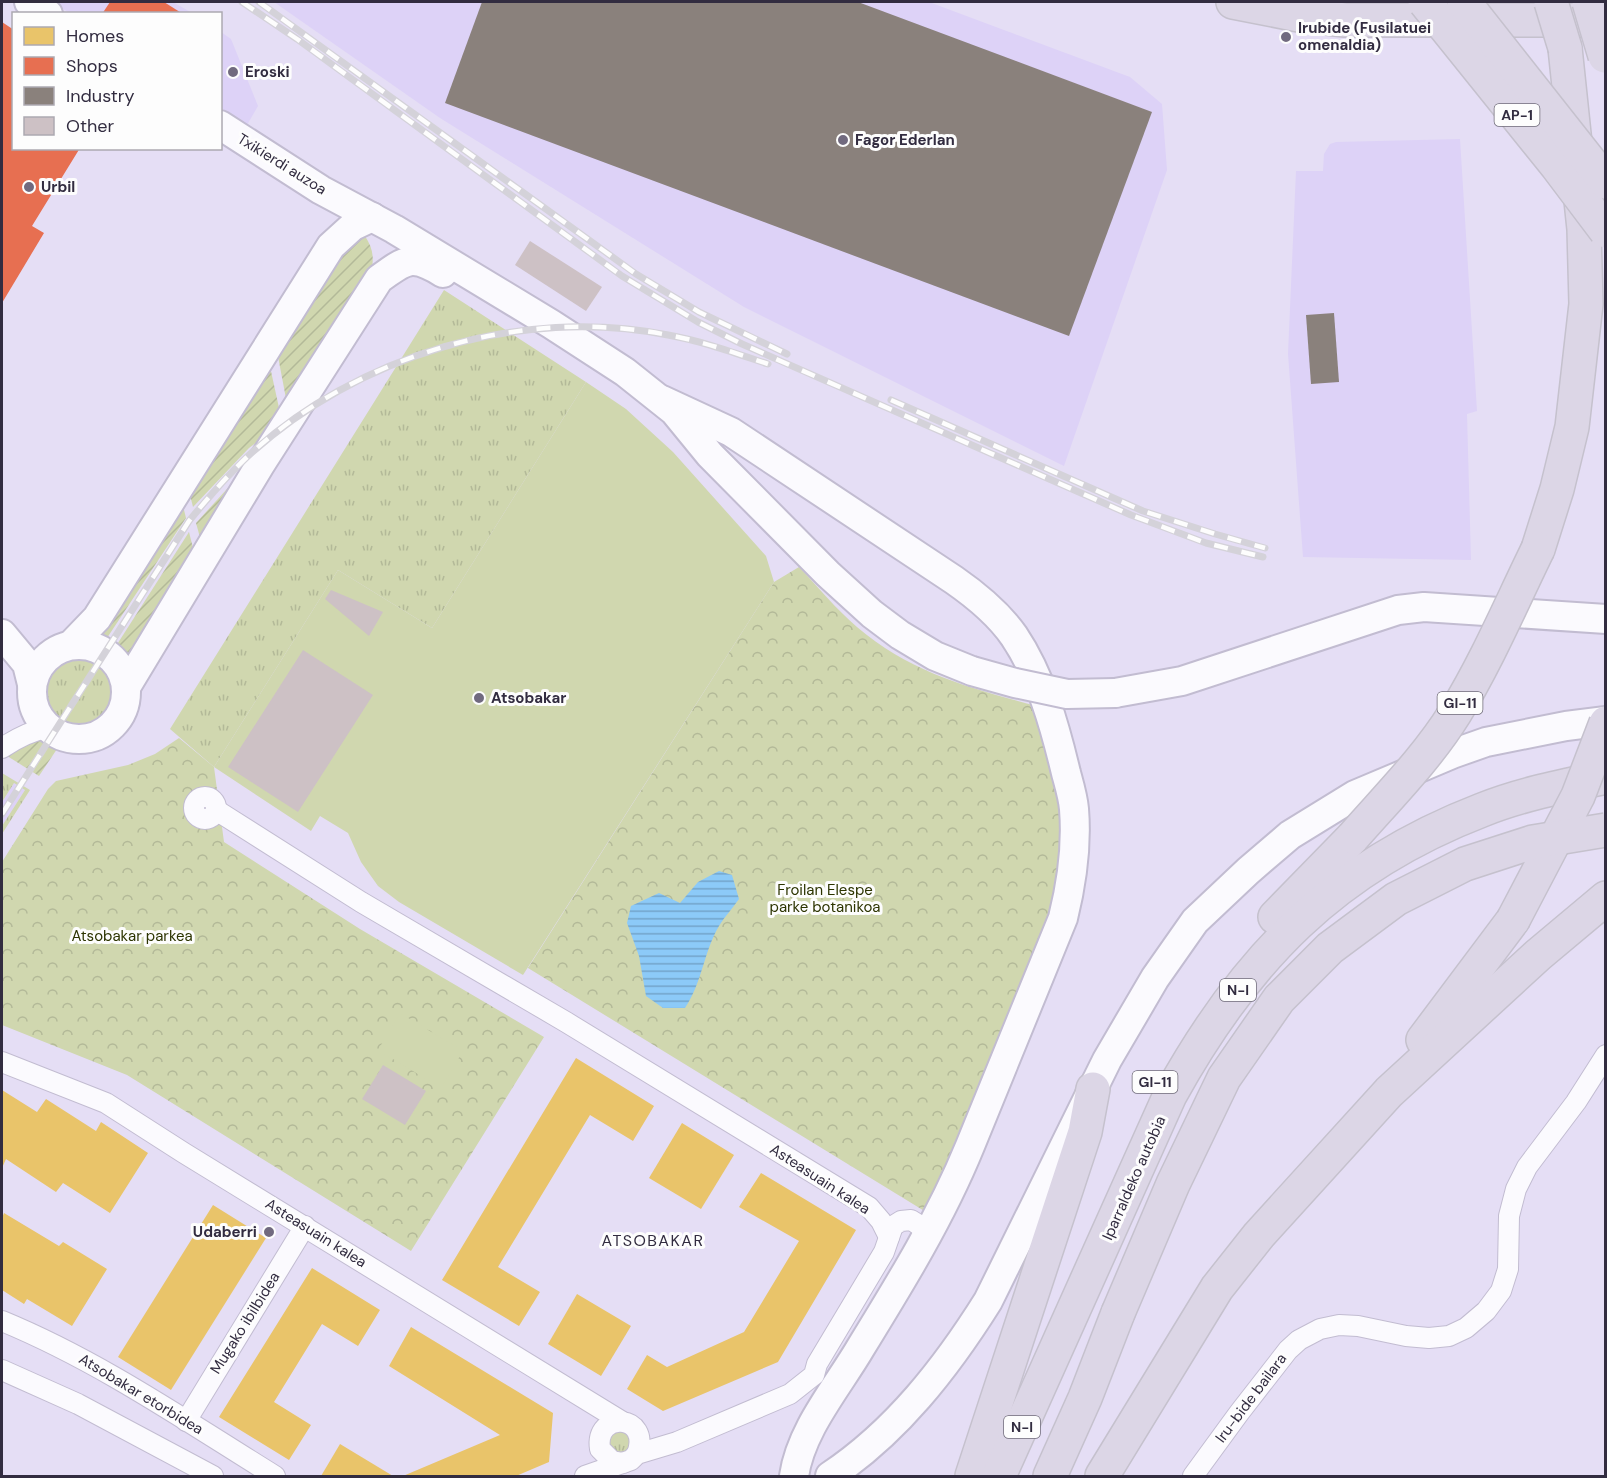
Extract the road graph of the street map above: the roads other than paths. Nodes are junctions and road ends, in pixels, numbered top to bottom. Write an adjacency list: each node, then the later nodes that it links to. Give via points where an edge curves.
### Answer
1 (29, 2): 7 (street)
2 (1233, 2): 8 (highway, via 1345,20 1582,20)
3 (1425, 2): 12 (highway, AP-1, bridge)
4 (1464, 2): 10 (highway, AP-1, bridge)
5 (1551, 2): 37 (highway, GI-11, bridge, via 1565,48 1584,229 1586,304 1572,427 1538,549 1487,654 1454,713 1418,765 1233,961 1201,1001 1162,1066 1114,1179)
6 (1589, 2): 8 (highway, bridge)
7 (45, 12)
8 (1605, 47)
9 (222, 126): 11 (street, Txikierdi auzoa, via 321,190)
10 (1605, 183)
11 (372, 217): 13 (street, via 382,258); 14 (street, Txikierdi auzoa, via 551,324); 18 (street, via 353,226 331,246 97,618)
12 (1605, 231)
13 (379, 279): 15 (street, via 407,261 425,262 624,389); 20 (street)
14 (662, 400): 15 (street); 33 (street, via 730,432 979,597 1014,635 1030,662 1049,713 1074,807 1072,879 1063,918 955,1182)
15 (710, 455): 16 (street, bridge, via 872,614 935,657 1015,684 1067,693 1115,693 1182,681 1398,610 1424,607)
16 (1605, 619)
17 (2, 634): 19 (street, via 27,664)
18 (71, 645): 19 (street, via 46,658); 20 (street, via 100,650 113,659)
19 (32, 684): 22 (street, via 34,707)
20 (126, 687): 22 (street, via 119,718 93,738 77,740)
21 (1605, 722): 30 (street, via 1486,742 1452,754 1355,795 1290,835 1195,921 1155,978); 31 (highway, bridge, via 1578,796 1514,920)
22 (47, 728): 23 (street, via 28,733)
23 (2, 748)
24 (1605, 777): 37 (highway, Iparraldeko autobia / N-I, via 1484,809 1389,854 1317,905 1247,976 1192,1055 1170,1095)
25 (216, 810): 34 (street, Asteasuain kalea, via 361,903 566,1022 868,1207)
26 (1605, 830): 49 (highway, N-I, bridge, via 1533,842 1465,864 1396,899 1330,948 1279,999 1224,1078 1173,1184)
27 (1605, 898): 31 (highway)
28 (1605, 1054): 51 (street, Iru-bide bailara, via 1516,1189 1509,1216 1508,1269 1501,1291 1486,1311 1449,1336 1418,1337 1339,1324 1299,1340)
29 (2, 1062): 32 (street, Asteasuain kalea, via 106,1103)
30 (1093, 1089): 46 (street, via 988,1301 965,1338 912,1404 858,1458); 47 (highway, via 1085,1132)
31 (1389, 1092): 50 (highway, via 1266,1227 1217,1288)
32 (305, 1226): 39 (street, Mugako ibilbidea); 40 (street, Asteasuain kalea)
33 (927, 1237): 34 (street, via 911,1220 893,1226); 38 (street)
34 (889, 1238): 38 (street, via 817,1364)
35 (2, 1321): 39 (street, Atsobakar etorbidea, via 99,1368)
36 (2, 1370): 42 (street, via 78,1404)
37 (1044, 1378): 48 (highway, Iparraldeko autobia / N-I)
38 (827, 1380): 41 (street, via 673,1443); 45 (street, via 818,1415 798,1454)
39 (186, 1420): 43 (street, Atsobakar etorbidea)
40 (621, 1421): 41 (street, Asteasuain kalea, via 629,1424); 41 (street, via 605,1428 600,1449 612,1461)
41 (633, 1450): 44 (street)
42 (213, 1476)
43 (275, 1476)
44 (585, 1476)
45 (794, 1476)
46 (830, 1476)
47 (972, 1476)
48 (999, 1476)
49 (1050, 1476)
50 (1102, 1476)
51 (1193, 1476)

